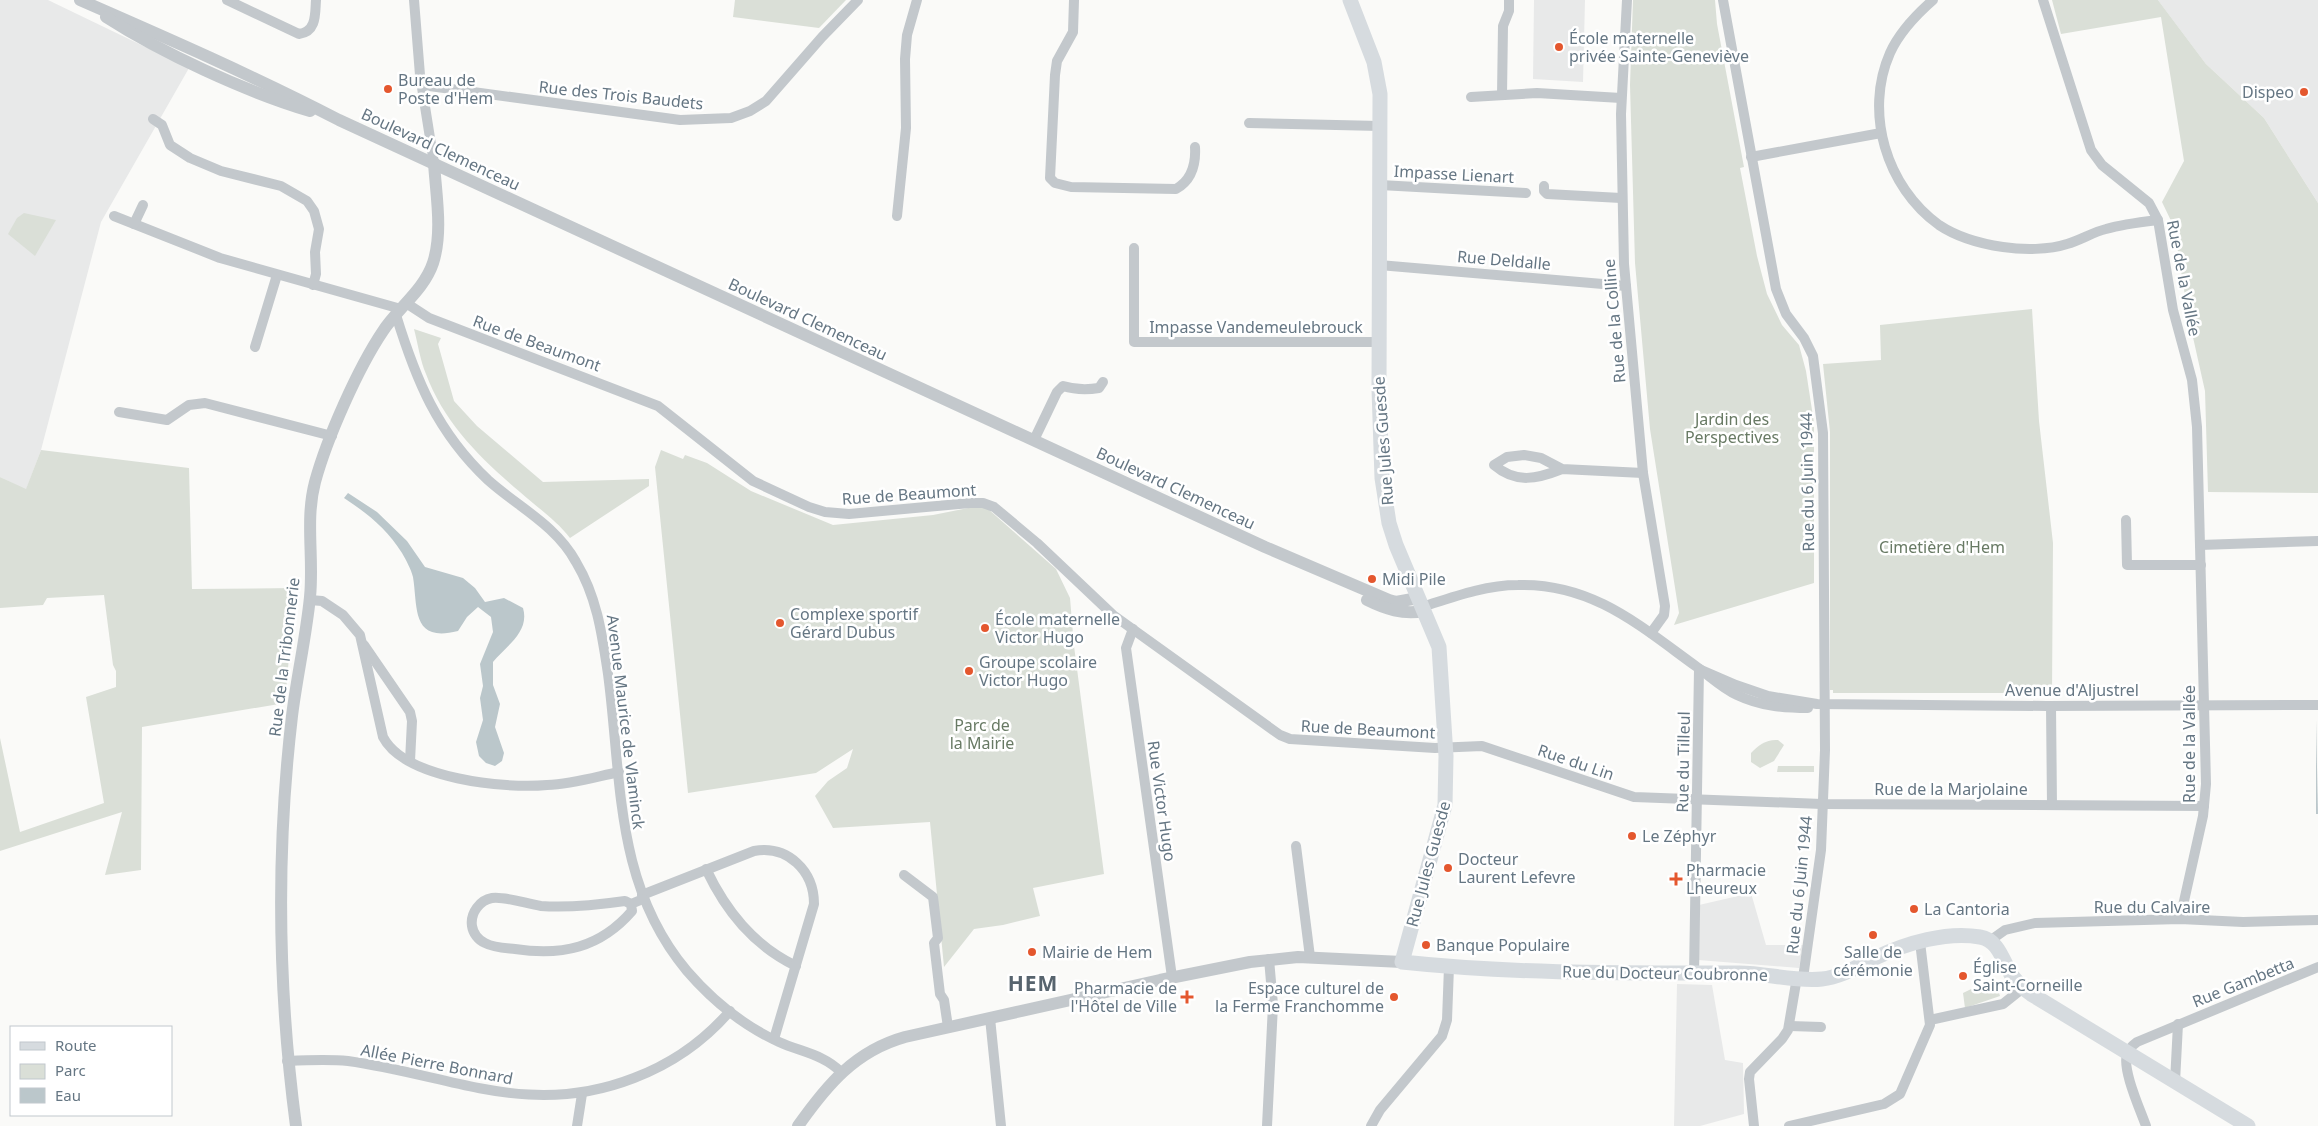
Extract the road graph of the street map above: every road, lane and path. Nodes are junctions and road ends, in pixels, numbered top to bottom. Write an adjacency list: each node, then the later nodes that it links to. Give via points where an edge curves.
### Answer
1 (80, 0): 24 (street, Boulevard Clemenceau, via 144,26)
2 (227, 0): 3 (street, via 299,34 308,31 314,22)
3 (316, 0)
4 (414, 0): 14 (street)
5 (858, 0): 14 (street, Rue des Trois Baudets, via 766,100 731,118 680,120)
6 (917, 0): 31 (street, via 907,35 906,128)
7 (1074, 0): 22 (street, via 1073,32 1057,61 1055,75 1050,178 1055,183 1071,186 1176,189 1191,173 1196,162)
8 (1350, 0): 20 (main road, Rue Jules Guesde, via 1376,72)
9 (1510, 0): 15 (street, via 1503,26)
10 (1627, 0): 17 (street, Rue de la Colline)
11 (1723, 0): 23 (street, Rue du 6 Juin 1944)
12 (1933, 0): 21 (street, via 1896,43 1886,63 1879,104)
13 (2044, 0): 32 (street, Rue de la Vallée, via 2091,150 2102,165 2147,201)
14 (422, 85): 24 (street)
15 (1502, 95): 16 (street); 17 (street, via 1546,93)
16 (1470, 97)
17 (1621, 98): 28 (street, Rue de la Colline)
18 (153, 119): 37 (street, via 162,125 170,145 190,158 226,173 281,186 307,201 318,225)
19 (1249, 123): 20 (street)
20 (1380, 126): 25 (main road, Rue Jules Guesde)
21 (1881, 133): 23 (street); 32 (street, via 1898,179 1915,203 1940,225 1974,240 2006,247 2057,246 2113,227)
22 (1195, 147)
23 (1751, 157): 58 (street, Rue du 6 Juin 1944, via 1776,289 1786,314 1809,347 1816,375 1823,433)
24 (434, 163): 39 (street, Rue de la Tribonnerie, via 436,249 428,274); 45 (street, Boulevard Clemenceau)
25 (1380, 185): 27 (street, Impasse Lienart); 35 (main road, Rue Jules Guesde)
26 (1544, 186): 28 (street, via 1547,194)
27 (1526, 193)
28 (1621, 198): 38 (street, Rue de la Colline)
29 (143, 205): 33 (street)
30 (114, 216): 33 (street, Rue de Beaumont)
31 (897, 216)
32 (2158, 220): 50 (street, Rue de la Vallée, via 2173,310 2194,393)
33 (134, 224): 36 (street, Rue de Beaumont, via 212,255)
34 (1134, 248): 40 (street, Impasse Vandemeulebrouck, via 1134,342)
35 (1379, 266): 38 (street, Rue Deldalle); 40 (main road, Rue Jules Guesde)
36 (277, 275): 37 (street, Rue de Beaumont); 41 (street)
37 (313, 285): 39 (street, Rue de Beaumont, via 386,303)
38 (1626, 286): 47 (street, Rue de la Colline)
39 (398, 312): 44 (street, Rue de la Tribonnerie, via 365,361); 54 (street, Rue de Beaumont, via 429,318 658,406 753,481 809,507 849,514 970,503 988,505 1025,532 1108,610); 64 (street, Avenue Maurice de Vlaminck, via 419,384 451,438 489,480 557,537 584,576 601,626)
40 (1378, 342): 53 (main road, Rue Jules Guesde, via 1386,502 1396,545)
41 (255, 347)
42 (1103, 382): 45 (street, via 1099,388 1088,390 1063,386)
43 (119, 412): 44 (street, via 167,420 189,404 205,403)
44 (332, 436): 52 (street, Rue de la Tribonnerie, via 312,498)
45 (1034, 440): 53 (street, Boulevard Clemenceau, via 1265,547 1387,609 1408,613)
46 (1562, 469): 46 (street, via 1541,458 1524,455 1507,457 1494,465 1508,475 1523,479 1541,477); 47 (street)
47 (1643, 473): 55 (street, Rue de la Colline, via 1665,606 1664,615)
48 (2126, 520): 51 (street, via 2127,565)
49 (2318, 541): 50 (street)
50 (2200, 545): 51 (street, Rue de la Vallée)
51 (2201, 565): 59 (street, Rue de la Vallée)
52 (310, 600): 56 (street, via 322,601 343,614); 97 (street, Rue de la Tribonnerie, via 292,716 281,859 280,932)
53 (1421, 605): 55 (street, Avenue d'Aljustrel, via 1490,588 1547,587 1601,602); 62 (main road, Rue Jules Guesde, via 1440,654)
54 (1133, 629): 62 (street, Rue de Beaumont, via 1285,738); 85 (street, Rue Victor Hugo, via 1126,648)
55 (1651, 633): 57 (street, Avenue d'Aljustrel)
56 (361, 641): 63 (street, via 383,737 393,751); 63 (street, via 410,712)
57 (1700, 669): 58 (street, Avenue d'Aljustrel, via 1725,689 1759,703 1793,708); 65 (street, Rue du Tilleul)
58 (1826, 704): 61 (street, Avenue d'Aljustrel); 66 (street, Rue du 6 Juin 1944)
59 (2204, 704): 60 (street, Avenue d'Aljustrel); 61 (street, Avenue d'Aljustrel); 68 (street, Rue de la Vallée)
60 (2318, 705)
61 (2051, 706): 67 (street)
62 (1445, 748): 65 (street, Rue du Lin, via 1482,746 1634,797); 80 (main road, Rue Jules Guesde, via 1445,805)
63 (410, 761): 64 (street, via 456,777 506,785 555,785)
64 (619, 772): 72 (street, Avenue Maurice de Vlaminck, via 628,850)
65 (1698, 799): 66 (street, Rue de la Marjolaine); 84 (street, Rue du Tilleul)
66 (1822, 804): 67 (street, Rue de la Marjolaine); 86 (street, Rue du 6 Juin 1944, via 1821,850)
67 (2052, 805): 68 (street, Rue de la Marjolaine)
68 (2204, 806): 74 (street, Rue de la Vallée)
69 (1296, 846): 78 (street)
70 (706, 869): 72 (street); 81 (street, via 718,895 734,917 766,948); 81 (street, via 760,850 784,854 800,865 811,884 814,904)
71 (904, 875): 93 (street, via 933,897 938,938 934,943)
72 (643, 897): 73 (street); 88 (street, Avenue Maurice de Vlaminck, via 677,958 700,986)
73 (631, 904): 73 (street, via 625,901 551,906 492,898 478,906 472,925 479,939 490,945 537,952 561,951 611,932 632,911)
74 (2180, 919): 75 (street, Rue du Calvaire, via 2243,922); 76 (street, Rue du Calvaire, via 2028,924 2005,930)
75 (2318, 920)
76 (1990, 940): 77 (main road, Rue du Docteur Coubronne, via 1966,936); 87 (main road)
77 (1920, 942): 86 (main road, Rue du Docteur Coubronne, via 1891,950 1840,975); 90 (street)
78 (1310, 957): 79 (street); 80 (street)
79 (1269, 959): 85 (street); 105 (street, via 1273,1005)
80 (1402, 962): 82 (main road, Rue du Docteur Coubronne)
81 (796, 966): 95 (street)
82 (1449, 967): 84 (main road, Rue du Docteur Coubronne); 106 (street, via 1448,1020 1442,1036 1384,1105)
83 (2318, 967): 91 (street, Rue Gambetta)
84 (1694, 975): 86 (main road, Rue du Docteur Coubronne, via 1752,973)
85 (1172, 977): 89 (street)
86 (1803, 978): 92 (street, Rue du 6 Juin 1944, via 1796,983)
87 (2023, 988): 90 (street, via 2003,1004); 96 (main road)
88 (730, 1011): 95 (street, Avenue Maurice de Vlaminck); 100 (street, Allée Pierre Bonnard, via 706,1036 663,1065 612,1086)
89 (990, 1018): 93 (street); 104 (street)
90 (1930, 1020): 108 (street, via 1905,1087 1894,1100)
91 (2178, 1024): 96 (street, Rue Gambetta, via 2137,1042); 99 (street, Rue Gambetta)
92 (1790, 1026): 94 (street); 107 (street, via 1750,1072)
93 (948, 1027): 98 (street, via 886,1043 858,1058)
94 (1821, 1027)
95 (774, 1039): 98 (street, Avenue Maurice de Vlaminck, via 825,1058)
96 (2127, 1052): 99 (main road); 109 (street, via 2127,1070)
97 (288, 1061): 100 (street, Allée Pierre Bonnard, via 347,1061 510,1094); 101 (street, Rue de la Tribonnerie)
98 (841, 1072): 103 (street)
99 (2175, 1082): 110 (main road)
100 (582, 1094): 102 (street)
101 (296, 1126)
102 (577, 1126)
103 (798, 1126)
104 (1001, 1126)
105 (1267, 1126)
106 (1371, 1126)
107 (1754, 1126)
108 (1789, 1126)
109 (2146, 1126)
110 (2248, 1126)

